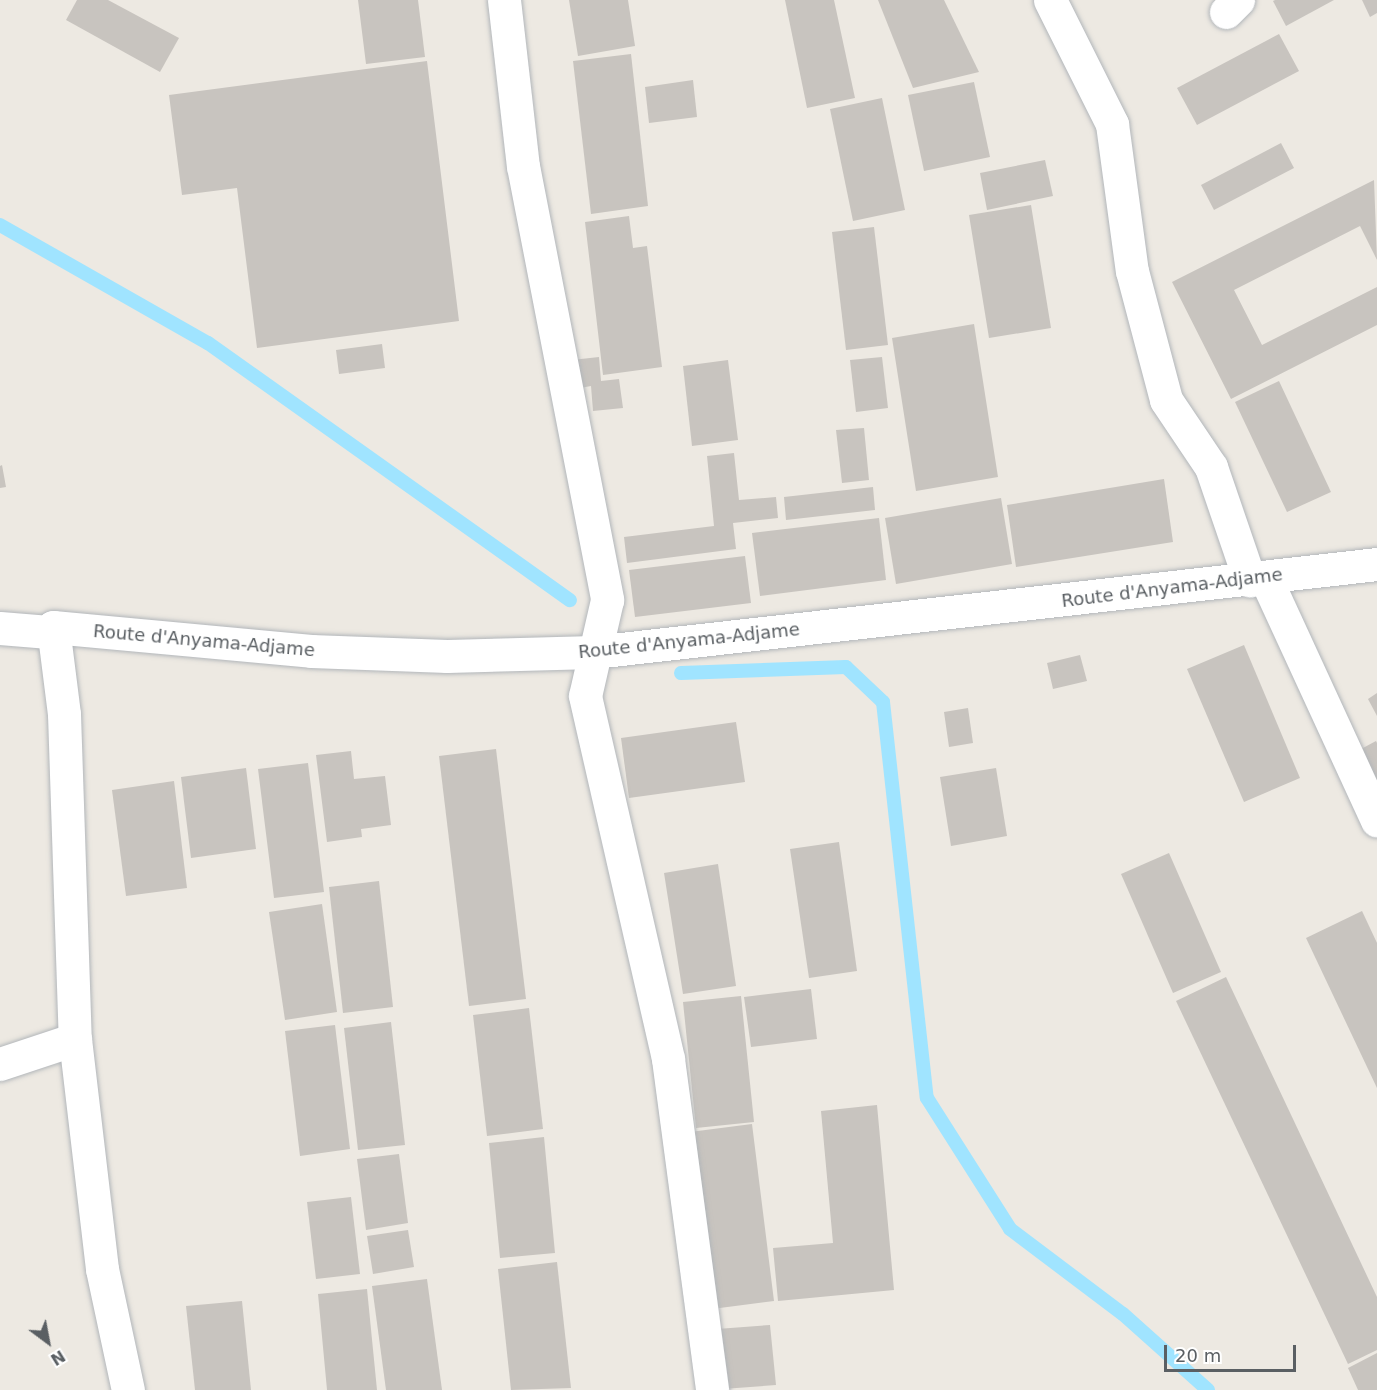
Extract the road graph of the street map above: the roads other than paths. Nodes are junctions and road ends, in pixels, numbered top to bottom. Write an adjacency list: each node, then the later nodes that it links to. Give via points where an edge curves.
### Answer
1 (504, 0): 7 (street, via 523,166 606,600)
2 (1050, 0): 4 (street, via 1112,124 1132,271 1166,400 1211,467)
3 (1377, 564): 4 (street, Route d'Anyama-Adjame)
4 (1258, 579): 7 (street, Route d'Anyama-Adjame); 8 (street)
5 (53, 627): 6 (street, Route d'Anyama-Adjame, via 49,632); 7 (street, Route d'Anyama-Adjame, via 310,651 447,656); 9 (street, via 64,714)
6 (0, 628)
7 (594, 652): 12 (street, via 585,696 668,1059)
8 (1377, 821)
9 (75, 1039): 10 (street); 11 (street, via 102,1269)
10 (0, 1064)
11 (128, 1390)
12 (712, 1390)

